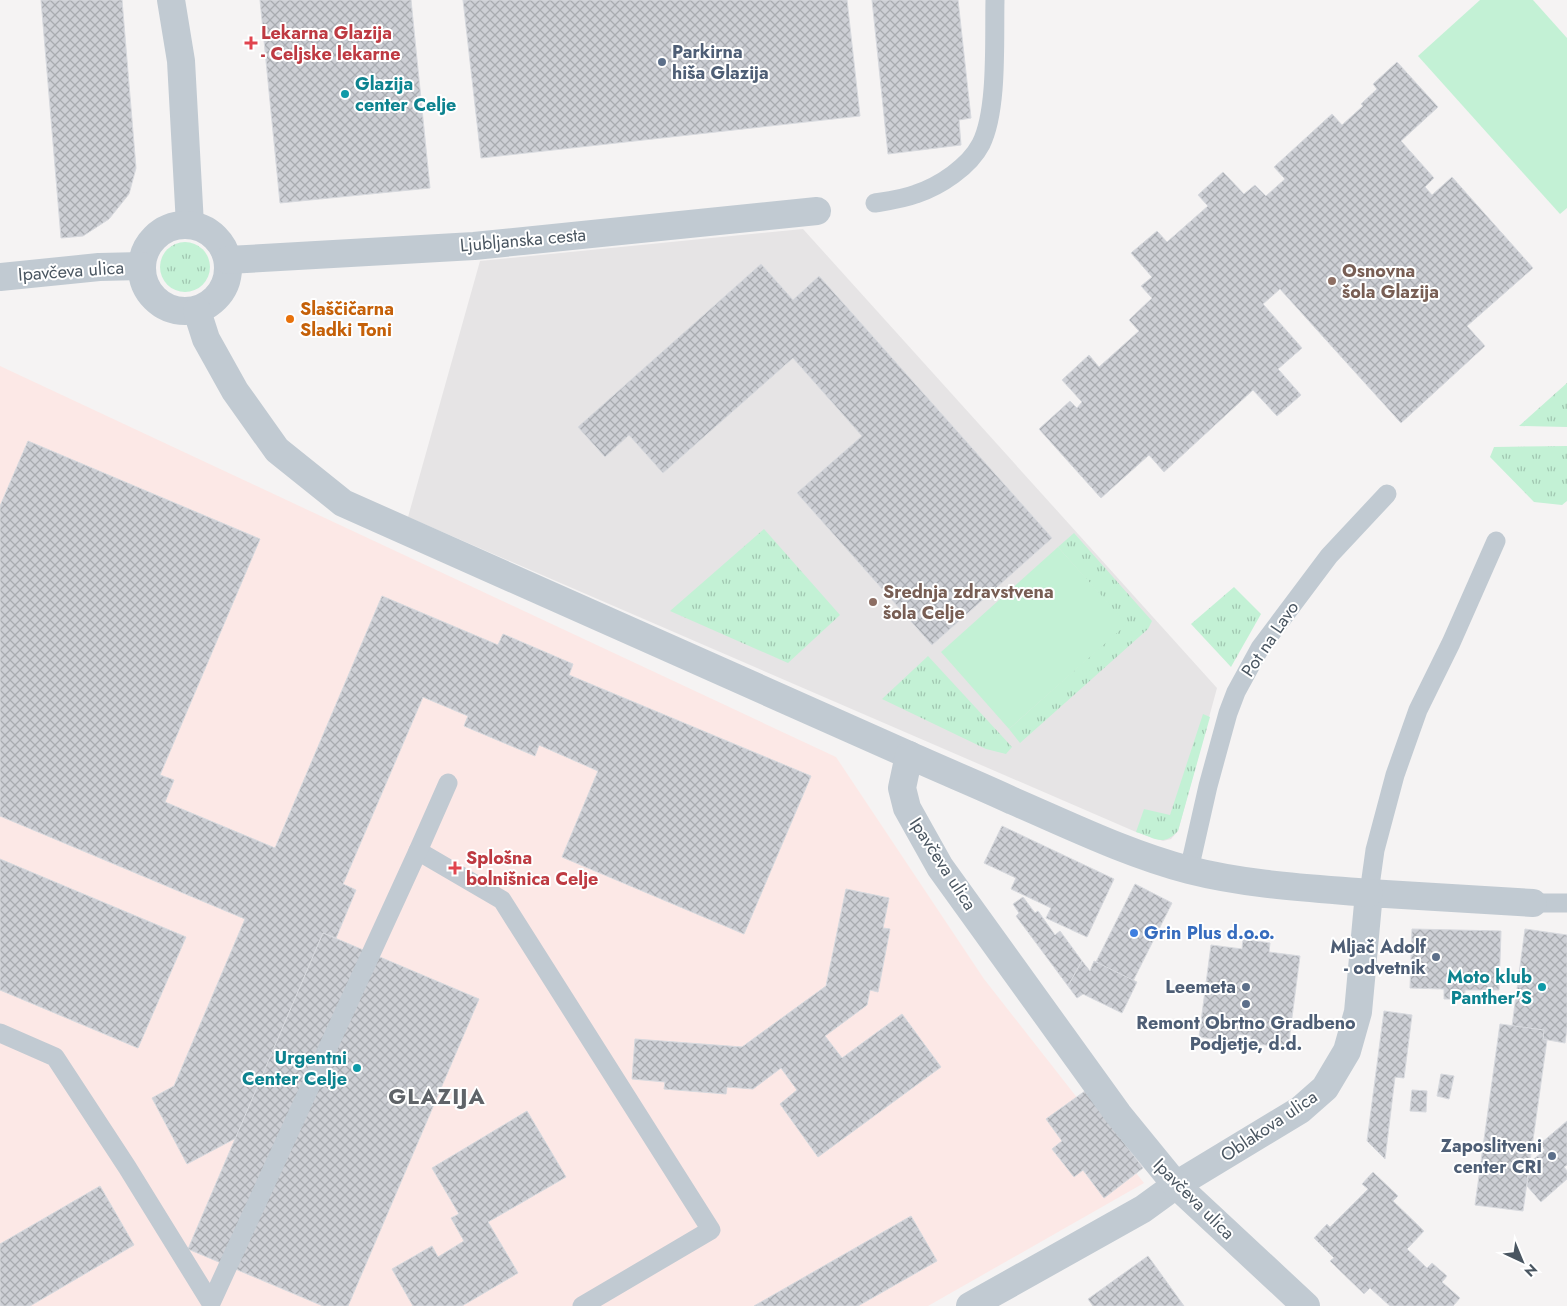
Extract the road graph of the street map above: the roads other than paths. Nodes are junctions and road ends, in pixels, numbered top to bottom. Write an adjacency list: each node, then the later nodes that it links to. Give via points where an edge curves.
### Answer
1 (171, 0): 5 (street, via 180,61)
2 (995, 0): 3 (lane, via 992,92 981,145 972,158 932,187 915,195)
3 (875, 204)
4 (817, 212): 6 (street, Ljubljanska cesta, via 474,246)
5 (190, 225): 6 (street, via 215,237); 7 (street, via 163,231 152,240)
6 (228, 260): 9 (street, via 225,286 208,305)
7 (142, 266): 8 (street, Ipavčeva ulica); 9 (street, via 143,280 158,302 183,312)
8 (0, 277)
9 (197, 310): 12 (street, via 206,339 236,391 277,450 344,503)
10 (1387, 494): 15 (lane, Pot na Lavo, via 1323,564 1260,648 1236,692 1208,786)
11 (1496, 541): 16 (lane, via 1418,710 1374,850)
12 (909, 755): 15 (street, via 1078,829); 20 (street, Ipavčeva ulica, via 902,788 907,808 940,867 1118,1114)
13 (448, 783): 14 (lane)
14 (418, 851): 21 (lane); 22 (lane, via 502,900 711,1230)
15 (1189, 870): 16 (street, via 1288,886)
16 (1369, 893): 18 (street); 20 (street, Oblakova ulica, via 1358,1012 1347,1051 1325,1088 1300,1110)
17 (1567, 903): 18 (lane)
18 (1533, 904)
19 (0, 1033): 21 (lane, via 54,1057 127,1166)
20 (1176, 1185): 23 (street, Oblakova ulica, via 1143,1209); 24 (street, Ipavčeva ulica)
21 (211, 1304)
22 (582, 1306)
23 (970, 1306)
24 (1306, 1306)

